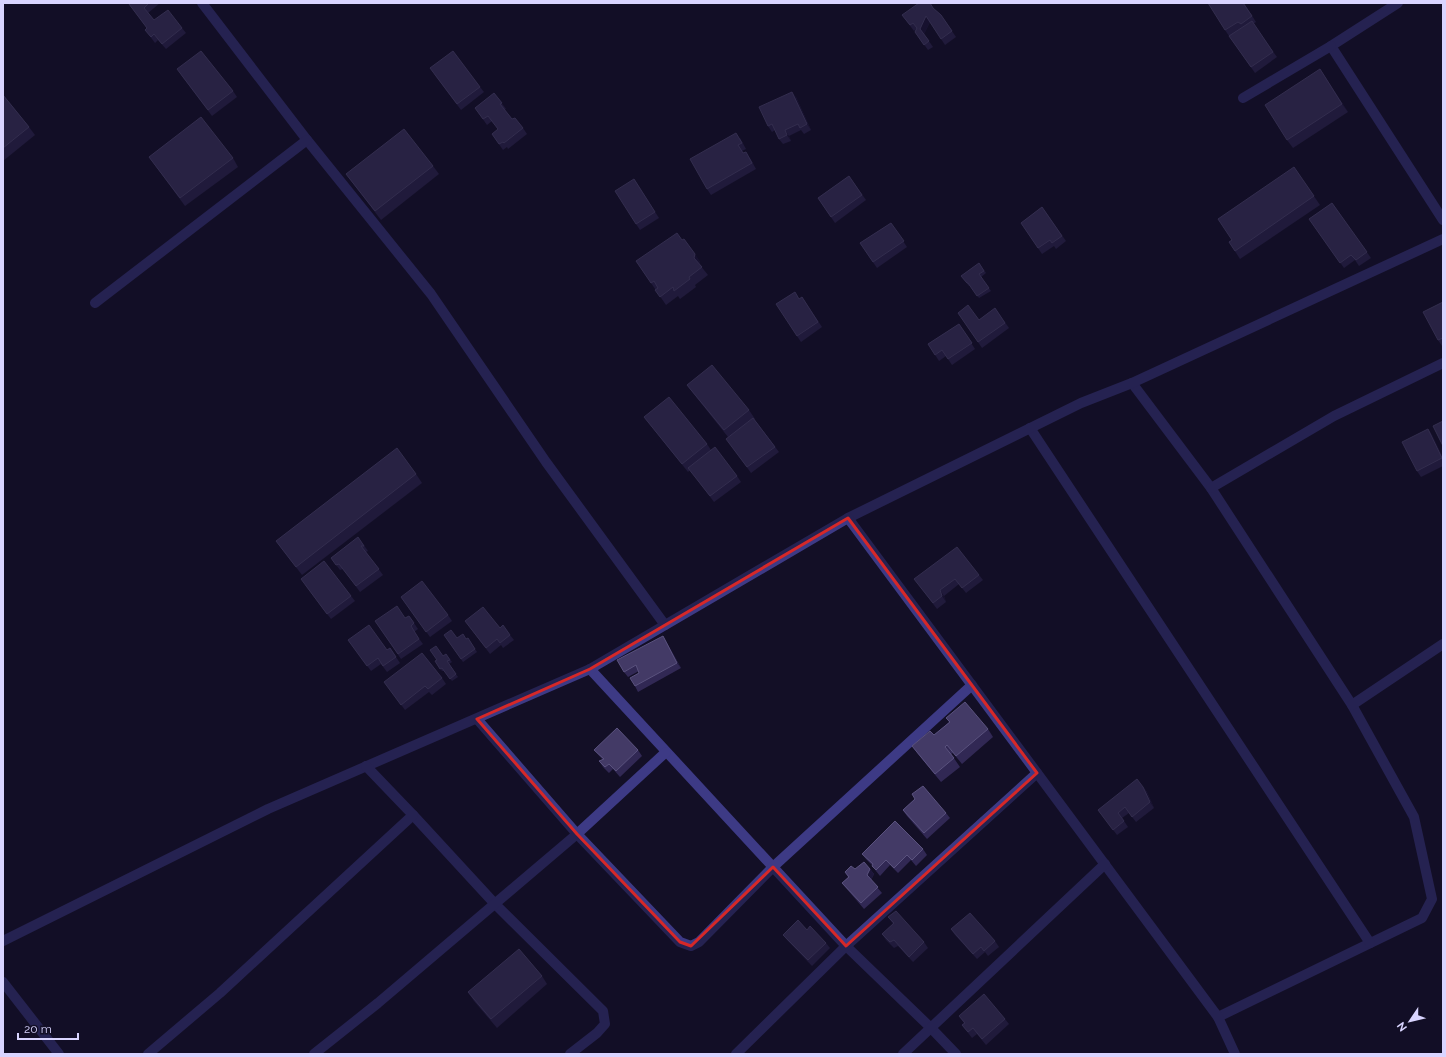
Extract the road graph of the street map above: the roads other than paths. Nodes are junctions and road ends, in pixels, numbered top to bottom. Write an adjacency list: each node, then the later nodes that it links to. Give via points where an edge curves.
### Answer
1 (202, 3): 5 (street)
2 (1398, 3): 3 (street)
3 (1331, 46): 4 (street); 6 (street)
4 (1243, 98)
5 (307, 140): 8 (street); 14 (street, via 431,294 546,462)
6 (1443, 220)
7 (1443, 239): 10 (street)
8 (95, 303)
9 (1443, 363): 12 (street, via 1334,416)
10 (1132, 383): 11 (street, via 1081,403); 12 (street)
11 (1030, 428): 13 (street); 29 (street)
12 (1211, 488): 18 (street)
13 (848, 518): 14 (street); 17 (street)
14 (665, 625): 16 (street)
15 (1443, 644): 18 (street)
16 (590, 669): 19 (street); 20 (street)
17 (972, 685): 22 (street); 26 (street)
18 (1352, 705): 29 (street, via 1414,817 1432,899 1422,918)
19 (477, 719): 21 (street); 24 (street)
20 (666, 752): 24 (street); 26 (street)
21 (366, 766): 23 (street); 28 (street, via 268,809)
22 (1037, 773): 25 (street); 30 (street)
23 (413, 815): 27 (street); 35 (street, via 220,993)
24 (577, 834): 26 (street, via 680,942 690,946 699,942); 27 (street)
25 (1105, 864): 32 (street); 33 (street)
26 (772, 867): 30 (street)
27 (495, 904): 36 (street); 37 (street, via 603,1011 604,1024 597,1033)
28 (3, 941)
29 (1370, 943): 32 (street)
30 (846, 946): 33 (street); 38 (street)
31 (3, 982): 34 (street)
32 (1218, 1017): 41 (street)
33 (931, 1028): 39 (street); 40 (street)
34 (59, 1054)
35 (148, 1054)
36 (314, 1054)
37 (570, 1054)
38 (736, 1054)
39 (903, 1054)
40 (956, 1054)
41 (1235, 1054)

